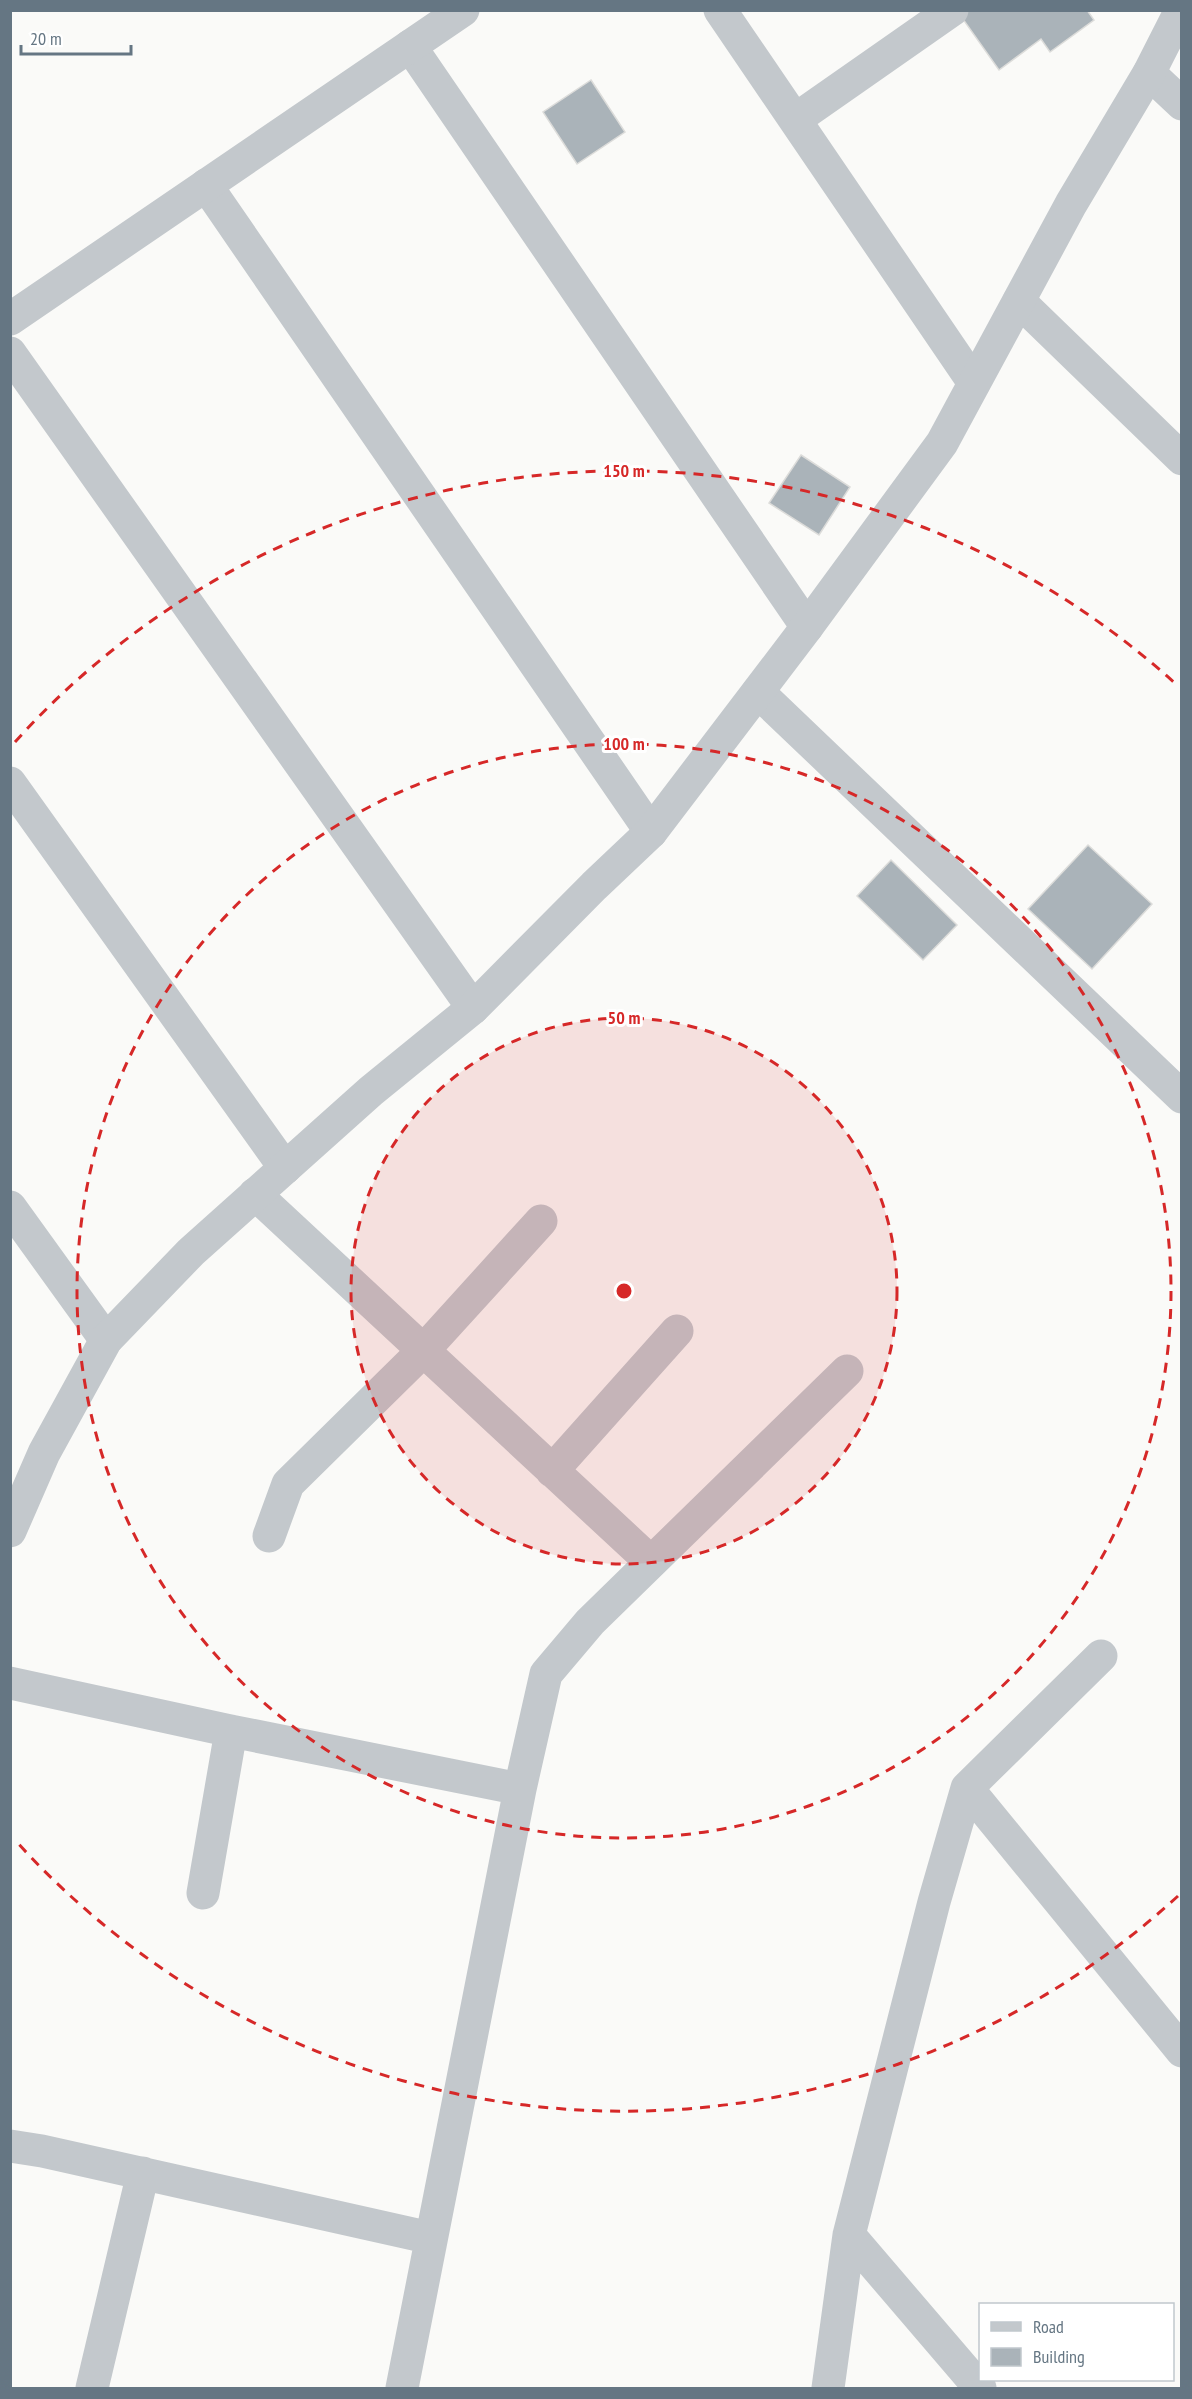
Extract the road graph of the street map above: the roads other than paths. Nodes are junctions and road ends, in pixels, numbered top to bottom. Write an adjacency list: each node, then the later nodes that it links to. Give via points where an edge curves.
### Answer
1 (463, 10): 5 (street)
2 (720, 10): 8 (street)
3 (952, 10): 8 (street)
4 (1181, 10): 6 (street)
5 (411, 46): 9 (street); 15 (street)
6 (1149, 73): 7 (street); 10 (street)
7 (1182, 104)
8 (796, 119): 13 (street)
9 (206, 185): 11 (street); 18 (street)
10 (1019, 301): 13 (street); 14 (street)
11 (10, 319)
12 (10, 353): 19 (street)
13 (974, 384): 15 (street, via 942,443)
14 (1182, 459)
15 (807, 627): 16 (street)
16 (758, 692): 18 (street); 20 (street)
17 (10, 783): 21 (street)
18 (651, 832): 19 (street)
19 (472, 1008): 21 (street)
20 (1182, 1097)
21 (285, 1168): 22 (street)
22 (255, 1194): 26 (street, via 191,1252); 27 (street)
23 (10, 1207): 26 (street)
24 (541, 1221): 27 (street)
25 (677, 1331): 29 (street)
26 (106, 1340): 30 (street, via 44,1453)
27 (423, 1352): 29 (street); 31 (street, via 288,1484)
28 (847, 1371): 32 (street)
29 (552, 1471): 32 (street)
30 (10, 1531)
31 (269, 1536)
32 (651, 1562): 37 (street, via 590,1622 546,1674)
33 (1101, 1656): 36 (street)
34 (10, 1683): 35 (street)
35 (231, 1731): 37 (street); 38 (street)
36 (967, 1788): 39 (street); 42 (street)
37 (520, 1789): 43 (street)
38 (203, 1893)
39 (1182, 2051)
40 (10, 2146): 41 (street)
41 (143, 2173): 43 (street); 44 (street)
42 (849, 2235): 46 (street); 47 (street)
43 (431, 2238): 45 (street)
44 (92, 2388)
45 (402, 2388)
46 (828, 2388)
47 (980, 2388)

